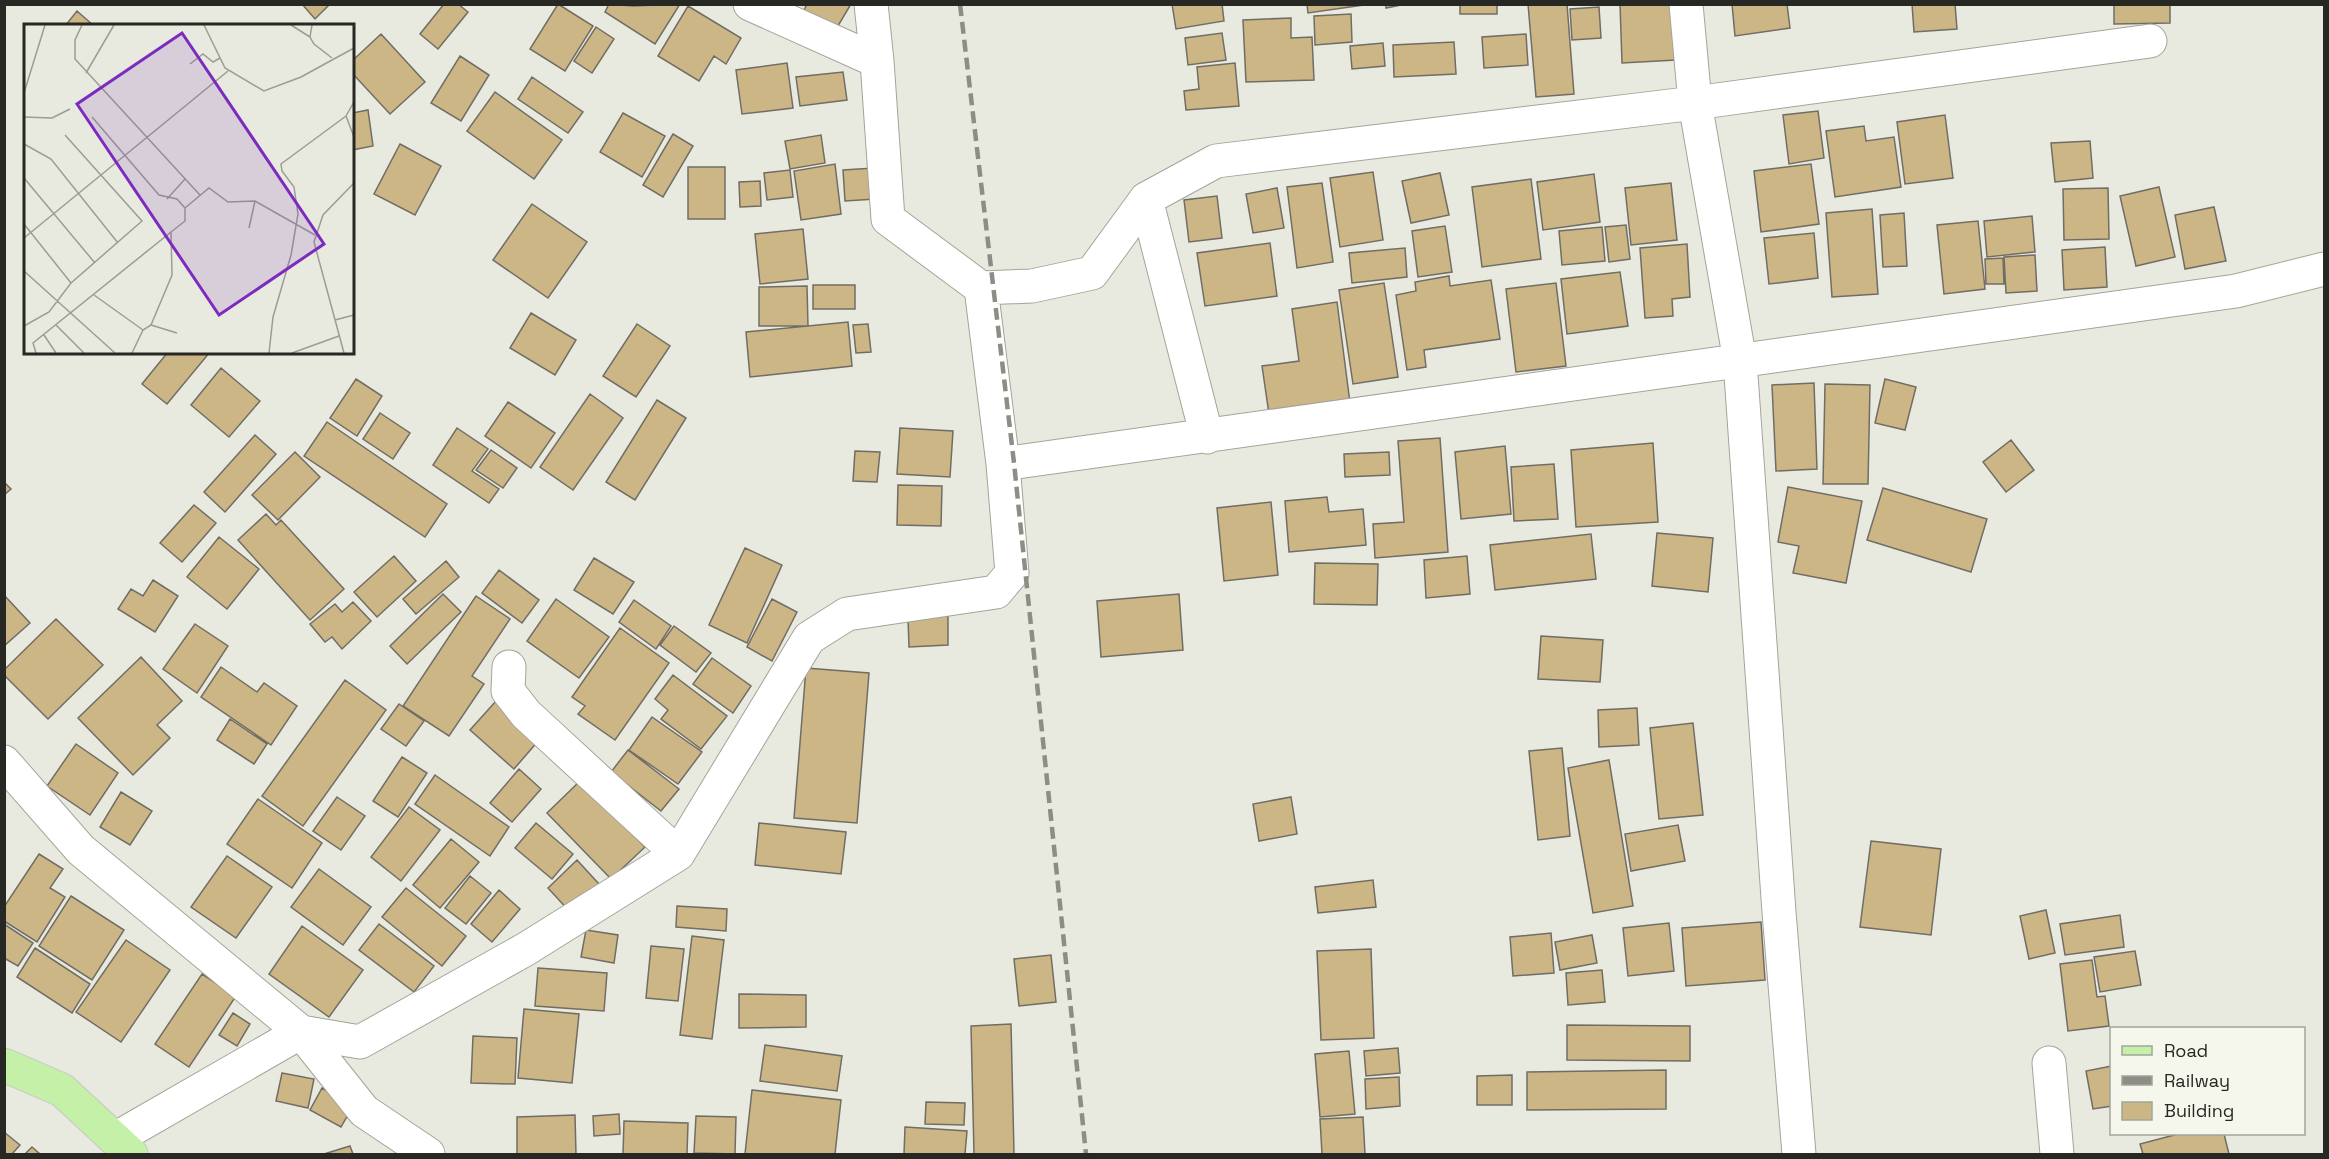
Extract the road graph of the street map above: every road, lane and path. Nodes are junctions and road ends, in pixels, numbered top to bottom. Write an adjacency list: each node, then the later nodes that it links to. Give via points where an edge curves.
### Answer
1 (750, 4): 5 (street)
2 (871, 4): 5 (street)
3 (1686, 4): 6 (street)
4 (2150, 41): 6 (street)
5 (877, 61): 9 (street, via 888,219)
6 (1695, 103): 7 (street, via 1216,160); 10 (street)
7 (1146, 199): 9 (street, via 1092,273 1032,286); 11 (street)
8 (2325, 269): 10 (street, via 2236,291)
9 (981, 288): 12 (street)
10 (1740, 361): 11 (street); 21 (street)
11 (1207, 437): 12 (street)
12 (1003, 464): 15 (street, via 1012,573 996,592 847,614 808,638)
13 (508, 667): 15 (street, via 508,691 526,714)
14 (4, 762): 16 (street, via 81,850)
15 (678, 854): 16 (street, via 526,949 360,1042)
16 (301, 1032): 19 (street); 20 (street, via 364,1111)
17 (2049, 1062): 22 (street)
18 (4, 1065): 19 (main road, via 62,1090)
19 (123, 1147)
20 (428, 1155)
21 (1798, 1155)
22 (2057, 1155)

